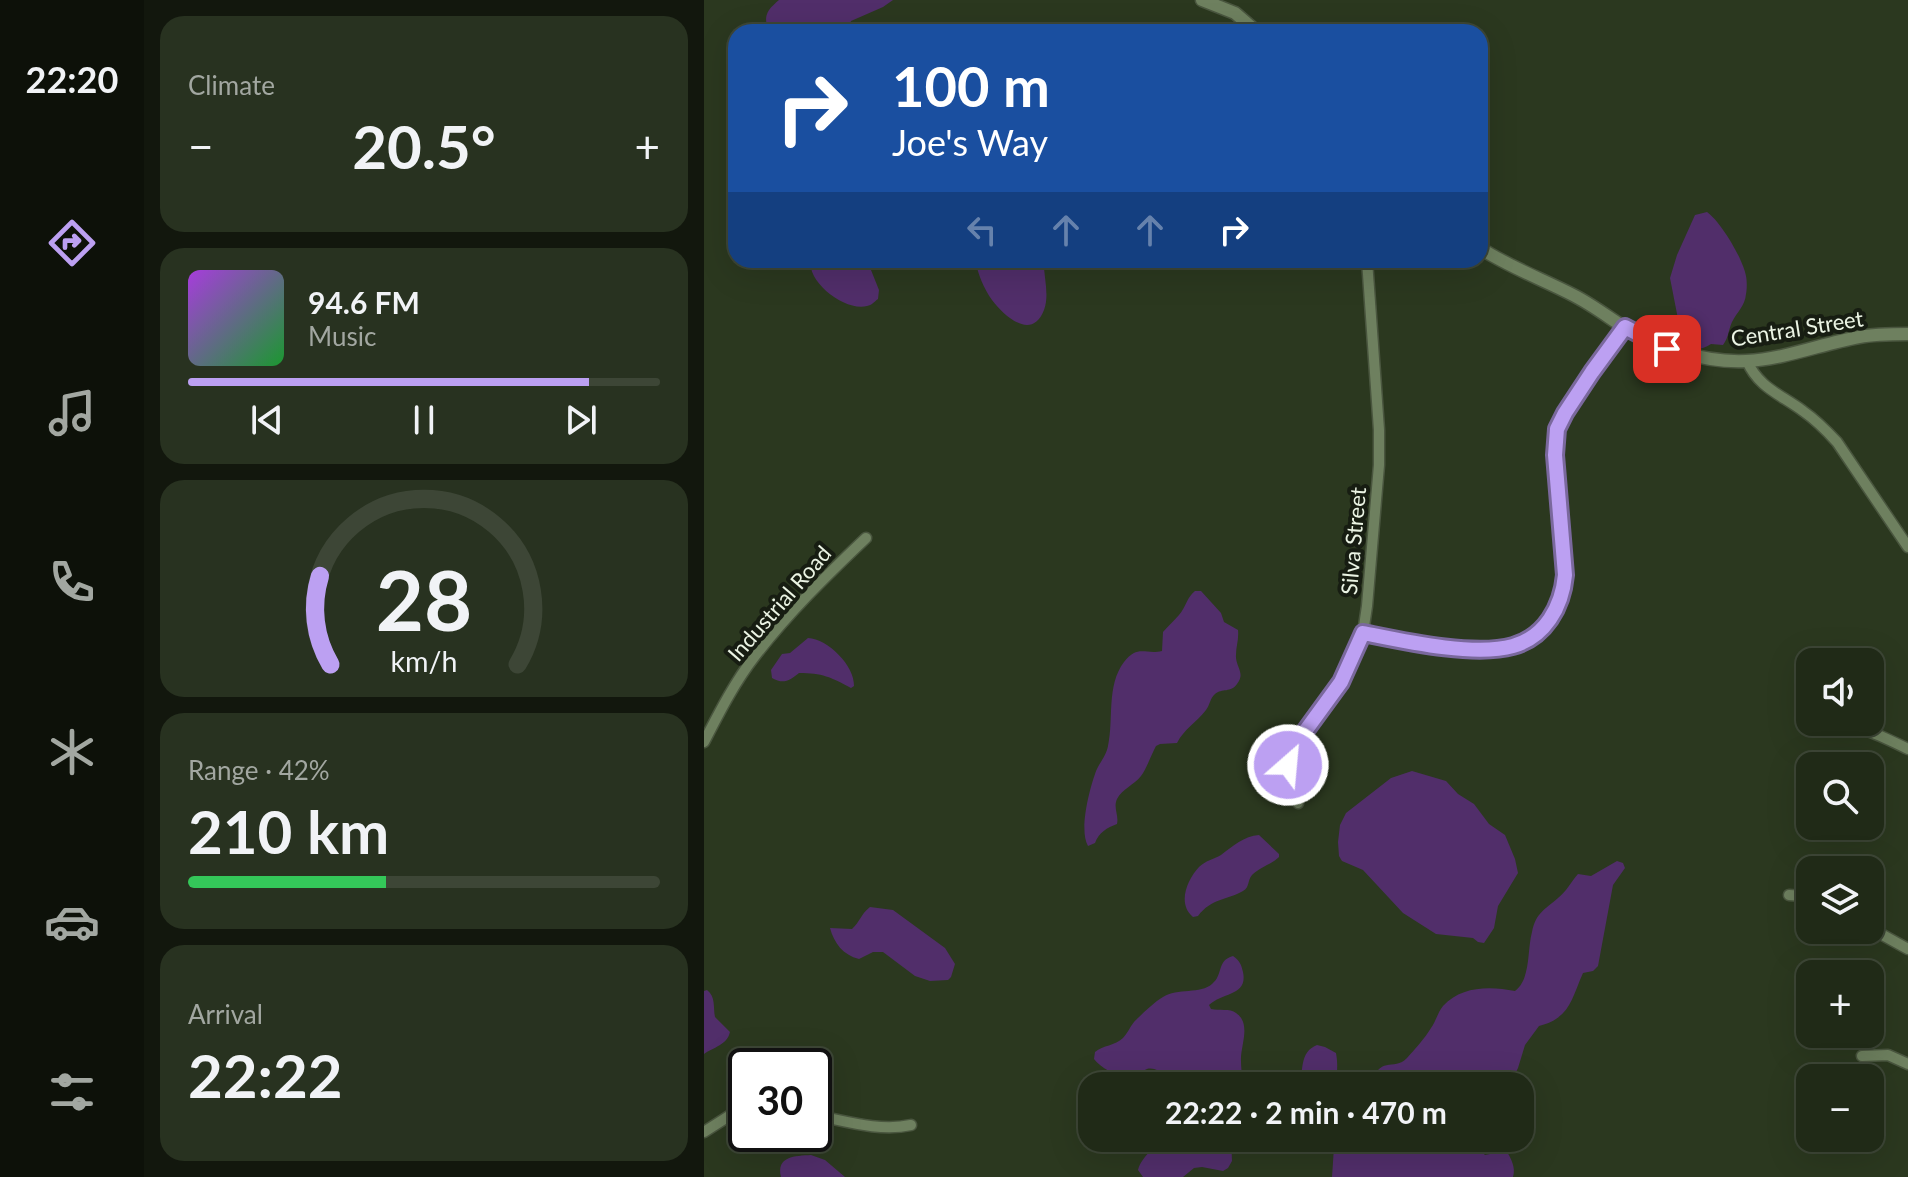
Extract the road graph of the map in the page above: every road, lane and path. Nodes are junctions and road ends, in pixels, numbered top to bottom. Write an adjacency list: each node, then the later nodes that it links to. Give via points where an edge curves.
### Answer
1 (1202, 0): 2 (street)
2 (1248, 24)
3 (1488, 253): 5 (street, Central Street)
4 (1368, 268): 10 (street, Silva Street, via 1379,465)
5 (1625, 327): 7 (street, Central Street, via 1691,356); 10 (street, via 1557,429 1565,575 1556,610 1545,626 1530,639 1497,649 1420,644)
6 (1908, 334): 7 (street, Central Street, via 1860,337)
7 (1747, 361): 9 (street, via 1754,376 1837,442)
8 (866, 538): 12 (street, Industrial Road, via 754,656)
9 (1908, 547)
10 (1363, 633): 14 (street, Silva Street, via 1341,682 1292,753 1288,773)
11 (1881, 736): 13 (street)
12 (704, 742)
13 (1908, 749)
14 (1298, 803)
15 (1789, 895): 16 (street)
16 (1796, 896)
17 (1884, 936): 18 (street)
18 (1908, 949)
19 (1862, 1056): 20 (street, via 1888,1055)
20 (1908, 1064)
21 (728, 1117): 24 (street)
22 (832, 1118): 23 (street, via 884,1127)
23 (911, 1125)
24 (704, 1132)

